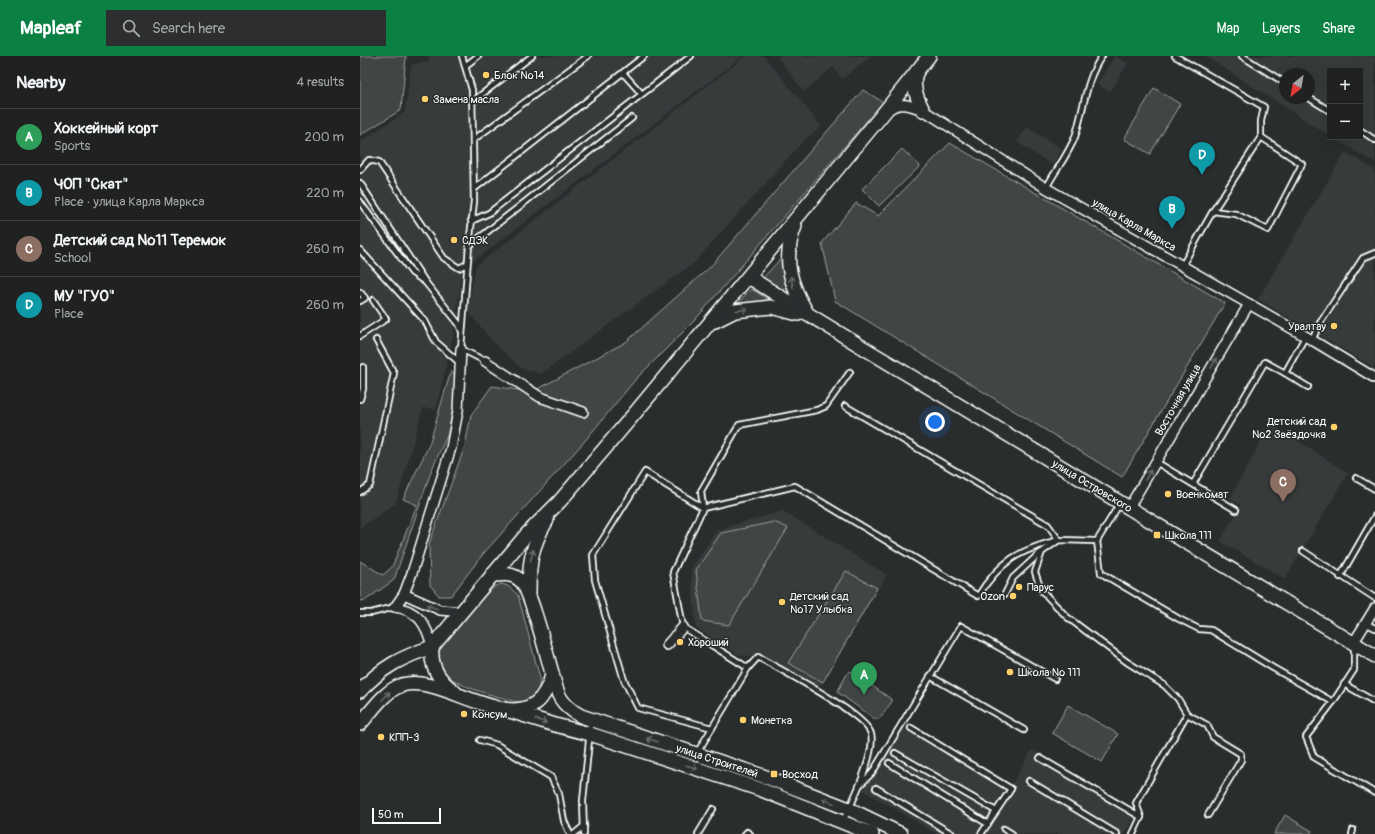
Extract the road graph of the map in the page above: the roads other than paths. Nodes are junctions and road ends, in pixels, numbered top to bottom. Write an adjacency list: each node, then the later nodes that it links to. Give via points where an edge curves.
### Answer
1 (462, 56): 11 (lane)
2 (478, 56): 11 (lane)
3 (532, 56): 15 (lane)
4 (588, 56): 23 (lane)
5 (644, 56): 12 (lane)
6 (691, 56): 14 (lane)
7 (1102, 56): 27 (lane, via 1090,77 1084,108 1074,138)
8 (1175, 56): 22 (lane, via 1264,108 1261,121)
9 (1242, 56): 13 (lane)
10 (925, 60): 18 (street, via 914,83); 19 (street)
11 (465, 66): 15 (lane)
12 (623, 73): 14 (lane); 28 (lane)
13 (1279, 79)
14 (642, 93): 32 (lane, via 489,213)
15 (473, 101): 23 (lane)
16 (1315, 102): 17 (lane)
17 (1327, 109)
18 (922, 110): 19 (street, улица Карла Маркса, via 912,105 900,104); 27 (street, улица Карла Маркса)
19 (882, 115): 31 (street)
20 (632, 118): 33 (lane)
21 (1363, 132): 24 (lane)
22 (1262, 138): 30 (lane); 30 (lane, via 1302,164 1268,230 1236,214)
23 (473, 140): 28 (lane)
24 (1375, 140)
25 (360, 170): 36 (lane, via 369,160 379,162 444,258 459,268)
26 (360, 184): 39 (lane)
27 (1046, 188): 37 (street, улица Карла Маркса)
28 (474, 189): 32 (lane)
29 (360, 202): 39 (lane, via 412,273)
30 (1213, 211): 37 (lane)
31 (800, 216): 38 (street); 44 (street, one-way to 31, via 795,292 788,257 789,241)
32 (472, 221): 33 (lane)
33 (469, 246): 36 (lane)
34 (360, 250): 52 (lane, via 425,321 436,342)
35 (1375, 253): 48 (lane, via 1363,258)
36 (467, 264): 46 (lane)
37 (1182, 267): 43 (street, улица Карла Маркса)
38 (749, 277): 44 (street); 45 (street)
39 (426, 283): 46 (lane, via 459,324)
40 (360, 292): 42 (lane, via 365,298)
41 (373, 300): 47 (lane, via 386,319)
42 (360, 301)
43 (1249, 304): 48 (street, улица Карла Маркса); 61 (street, Восточная улица, one-way to 43)
44 (809, 316): 45 (street, one-way to 44, via 735,311 770,307); 67 (street, улица Островского)
45 (707, 326): 66 (street)
46 (462, 332): 50 (lane)
47 (360, 336)
48 (1309, 338): 55 (lane); 56 (street, улица Карла Маркса)
49 (376, 340): 65 (lane, via 394,373 370,485)
50 (461, 349): 51 (lane); 52 (street)
51 (485, 361): 60 (street, via 540,397)
52 (461, 364): 77 (street, via 458,411 451,448)
53 (361, 366): 58 (lane, via 363,389)
54 (850, 372): 68 (lane, via 826,406 817,410 739,424 701,491)
55 (1285, 372): 57 (lane); 63 (lane, via 1265,362)
56 (1375, 378)
57 (1308, 387)
58 (360, 399)
59 (845, 406): 71 (lane, via 1048,525)
60 (583, 412)
61 (1156, 462): 63 (lane); 67 (street, Восточная улица, one-way to 61)
62 (1356, 478): 64 (lane)
63 (1193, 484): 69 (lane)
64 (1375, 489)
65 (360, 492)
66 (560, 501): 75 (street, via 526,534); 78 (street, one-way to 66, via 531,556 540,532)
67 (1124, 506): 72 (lane); 88 (street, улица Островского)
68 (703, 508): 71 (lane, via 795,486 978,596 990,576 1006,563 1031,547); 86 (lane, via 673,572); 105 (lane, via 644,472 593,555 597,588 624,680 638,708)
69 (1236, 510)
70 (1375, 516): 76 (lane)
71 (1059, 540): 72 (lane); 74 (lane)
72 (1097, 541): 99 (lane, via 1101,573 1179,619 1199,629 1211,630)
73 (1303, 551): 76 (lane)
74 (1042, 552): 79 (lane, via 1013,578); 102 (lane, via 1035,572 1042,590 1053,604 1126,662 1164,686)
75 (492, 575): 78 (street, via 506,574 517,578); 83 (street)
76 (1340, 577): 80 (lane)
77 (404, 594): 81 (street); 83 (street, one-way to 77, via 440,610)
78 (529, 594): 93 (street)
79 (1005, 594)
80 (1375, 598)
81 (395, 607): 84 (lane); 90 (street, via 414,613 423,622)
82 (1375, 608): 85 (street)
83 (462, 612): 90 (street)
84 (360, 613)
85 (1365, 623): 87 (lane); 88 (street)
86 (683, 626): 89 (street); 92 (lane)
87 (1375, 628)
88 (1354, 642): 91 (street, улица Островского); 96 (lane, via 1354,670)
89 (667, 645)
90 (432, 647): 97 (street, via 411,654 374,675); 98 (street, via 432,664 436,673 441,681)
91 (1375, 656)
92 (748, 668): 105 (lane); 115 (lane, via 758,657 820,691 866,724 871,734 871,744)
93 (552, 673): 101 (street, via 549,686 533,706 520,710); 103 (street, улица Строителей, via 562,702 569,710)
94 (930, 676): 95 (lane, via 961,626); 107 (lane); 115 (lane, via 872,772)
95 (1055, 679)
96 (1344, 684): 99 (lane); 100 (lane)
97 (360, 691)
98 (462, 696): 101 (street); 104 (street, one-way to 98, via 391,690 404,685 420,685)
99 (1333, 702): 117 (lane, via 1306,737 1314,757)
100 (1375, 702)
101 (503, 709): 108 (street, улица Строителей, one-way to 108)
102 (1187, 714): 121 (lane, via 1207,725 1213,737 1240,754 1241,760); 122 (lane, via 1153,768 1136,803)
103 (592, 720): 108 (lane); 111 (street, улица Строителей, one-way to 103)
104 (360, 724)
105 (712, 728): 111 (lane)
106 (911, 728): 120 (lane, via 1010,789)
107 (1024, 730)
108 (590, 734): 124 (street, улица Строителей, one-way to 124, via 762,790); 126 (lane, via 583,801)
109 (480, 740): 129 (lane, via 496,745 551,777 559,794 564,821)
110 (895, 753): 120 (lane)
111 (696, 754): 119 (street, улица Строителей, one-way to 111, via 766,777)
112 (1040, 758): 122 (lane)
113 (889, 763): 125 (lane)
114 (1029, 781): 139 (lane)
115 (860, 785): 119 (lane)
116 (876, 788): 136 (lane)
117 (1375, 793)
118 (713, 809): 132 (lane)
119 (849, 809): 123 (street, улица Строителей); 124 (lane)
120 (996, 812): 125 (lane)
121 (1208, 815)
122 (1141, 817): 140 (lane)
123 (868, 818): 128 (lane); 135 (street, улица Строителей)
124 (843, 822): 128 (street, улица Строителей)
125 (988, 824): 137 (lane)
126 (584, 826): 130 (lane); 131 (lane)
127 (1004, 829): 138 (lane)
128 (864, 832)
129 (570, 834)
130 (574, 834)
131 (584, 834)
132 (698, 834)
133 (745, 834): 134 (lane)
134 (750, 834)
135 (902, 834)
136 (952, 834)
137 (981, 834)
138 (1012, 834)
139 (1117, 834)
140 (1133, 834)

